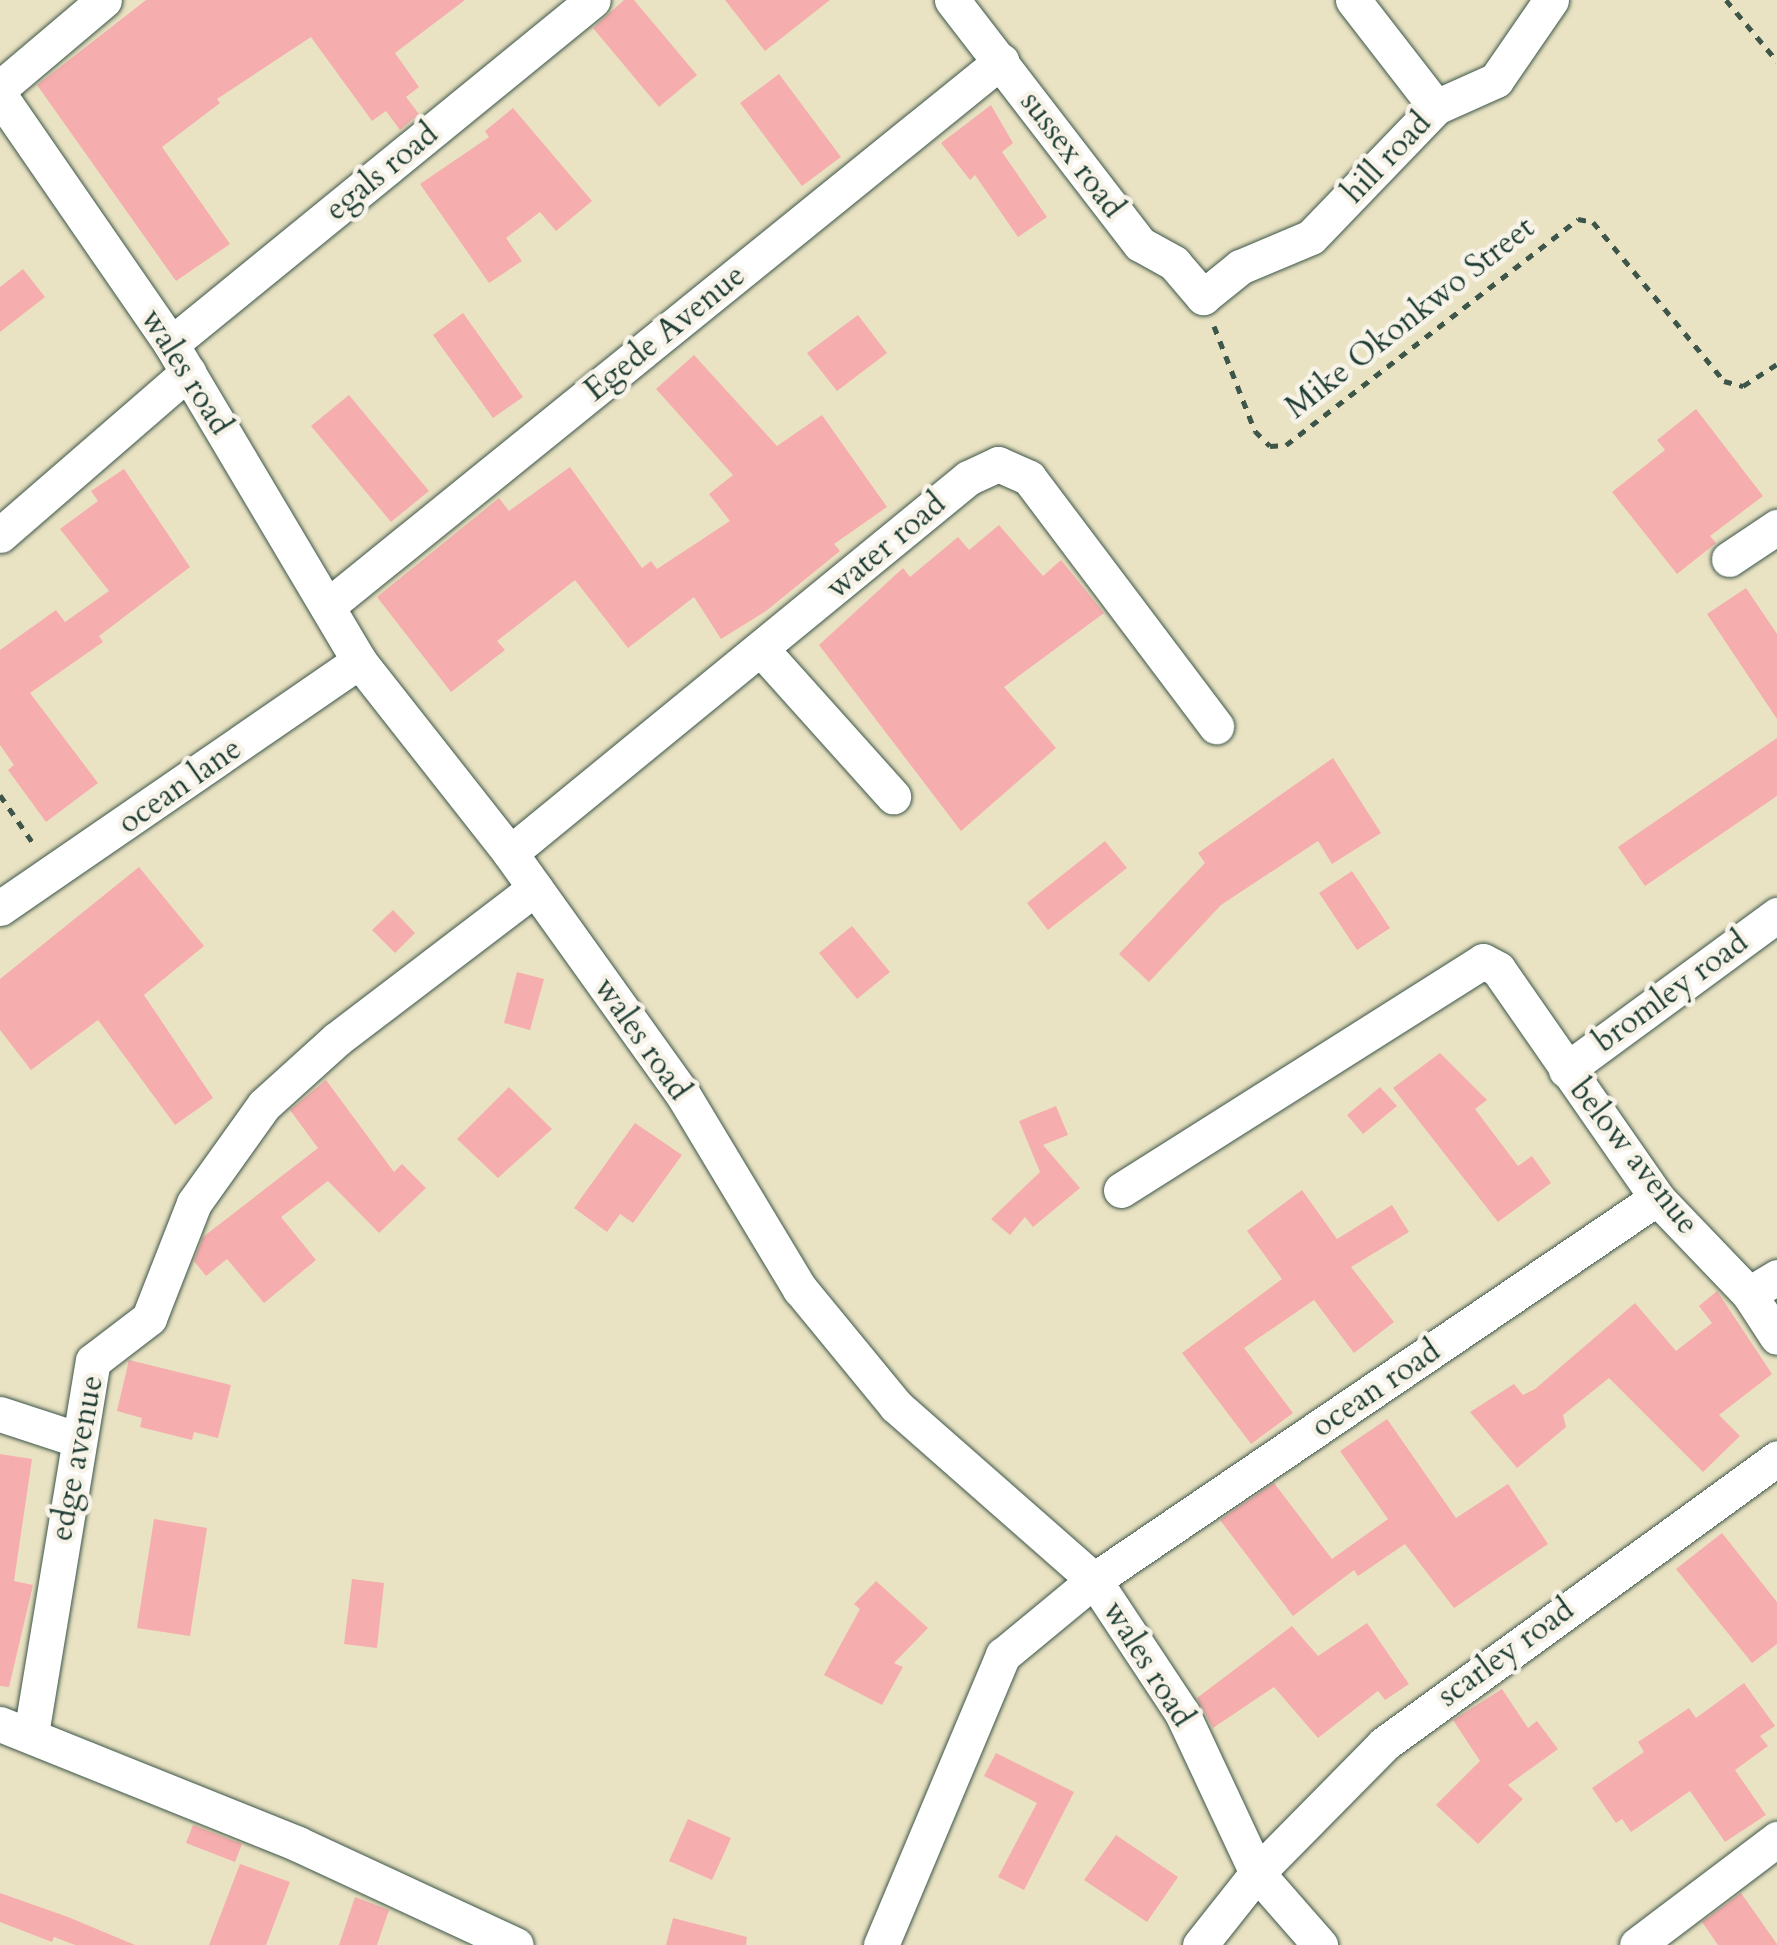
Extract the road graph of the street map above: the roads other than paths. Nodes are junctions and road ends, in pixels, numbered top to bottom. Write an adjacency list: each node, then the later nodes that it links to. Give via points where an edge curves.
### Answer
1 (104, 0): 7 (street)
2 (593, 0): 11 (street, egals road)
3 (952, 0): 6 (street, sussex road)
4 (1353, 0): 9 (street)
5 (1551, 0): 9 (street, hill road, via 1496,80)
6 (1001, 61): 10 (street, sussex road, via 1140,244 1174,264); 15 (street, Egede Avenue)
7 (0, 88)
8 (0, 96): 11 (street, wales road)
9 (1436, 106): 10 (street, hill road, via 1311,237 1240,267)
10 (1203, 297)
11 (180, 358): 13 (street, egals road); 15 (street, wales road)
12 (1777, 527): 14 (street)
13 (0, 535)
14 (1729, 559)
15 (328, 604): 17 (street, wales road)
16 (761, 650): 18 (street, water road, via 968,478 998,464 1030,478); 19 (street); 20 (street, water road)
17 (359, 661): 20 (street, wales road); 22 (street, ocean lane)
18 (1216, 726)
19 (893, 796)
20 (510, 853): 21 (street, wales road)
21 (535, 888): 30 (street, edge avenue, via 337,1039 264,1105 194,1203 149,1318 93,1361); 32 (street, wales road, via 682,1093 800,1290 896,1406)
22 (0, 908)
23 (1777, 915): 24 (street, bromley road)
24 (1566, 1070): 25 (street, below avenue, via 1498,970 1483,961); 26 (street, below avenue)
25 (1121, 1190)
26 (1658, 1198): 27 (street, below avenue); 32 (street, ocean road)
27 (1763, 1286): 28 (street, below avenue)
28 (1777, 1337)
29 (0, 1414): 30 (street)
30 (76, 1439): 33 (street, edge avenue)
31 (1777, 1458): 35 (street, scarley road, via 1384,1744)
32 (1094, 1580): 35 (street, wales road, via 1182,1713); 37 (street, ocean road, via 1002,1655)
33 (16, 1729): 36 (street, via 146,1788 298,1844)
34 (1777, 1840): 40 (street)
35 (1256, 1874): 38 (street, scarley road); 39 (street, wales road)
36 (505, 1943)
37 (881, 1945)
38 (1200, 1945)
39 (1320, 1945)
40 (1637, 1945)

